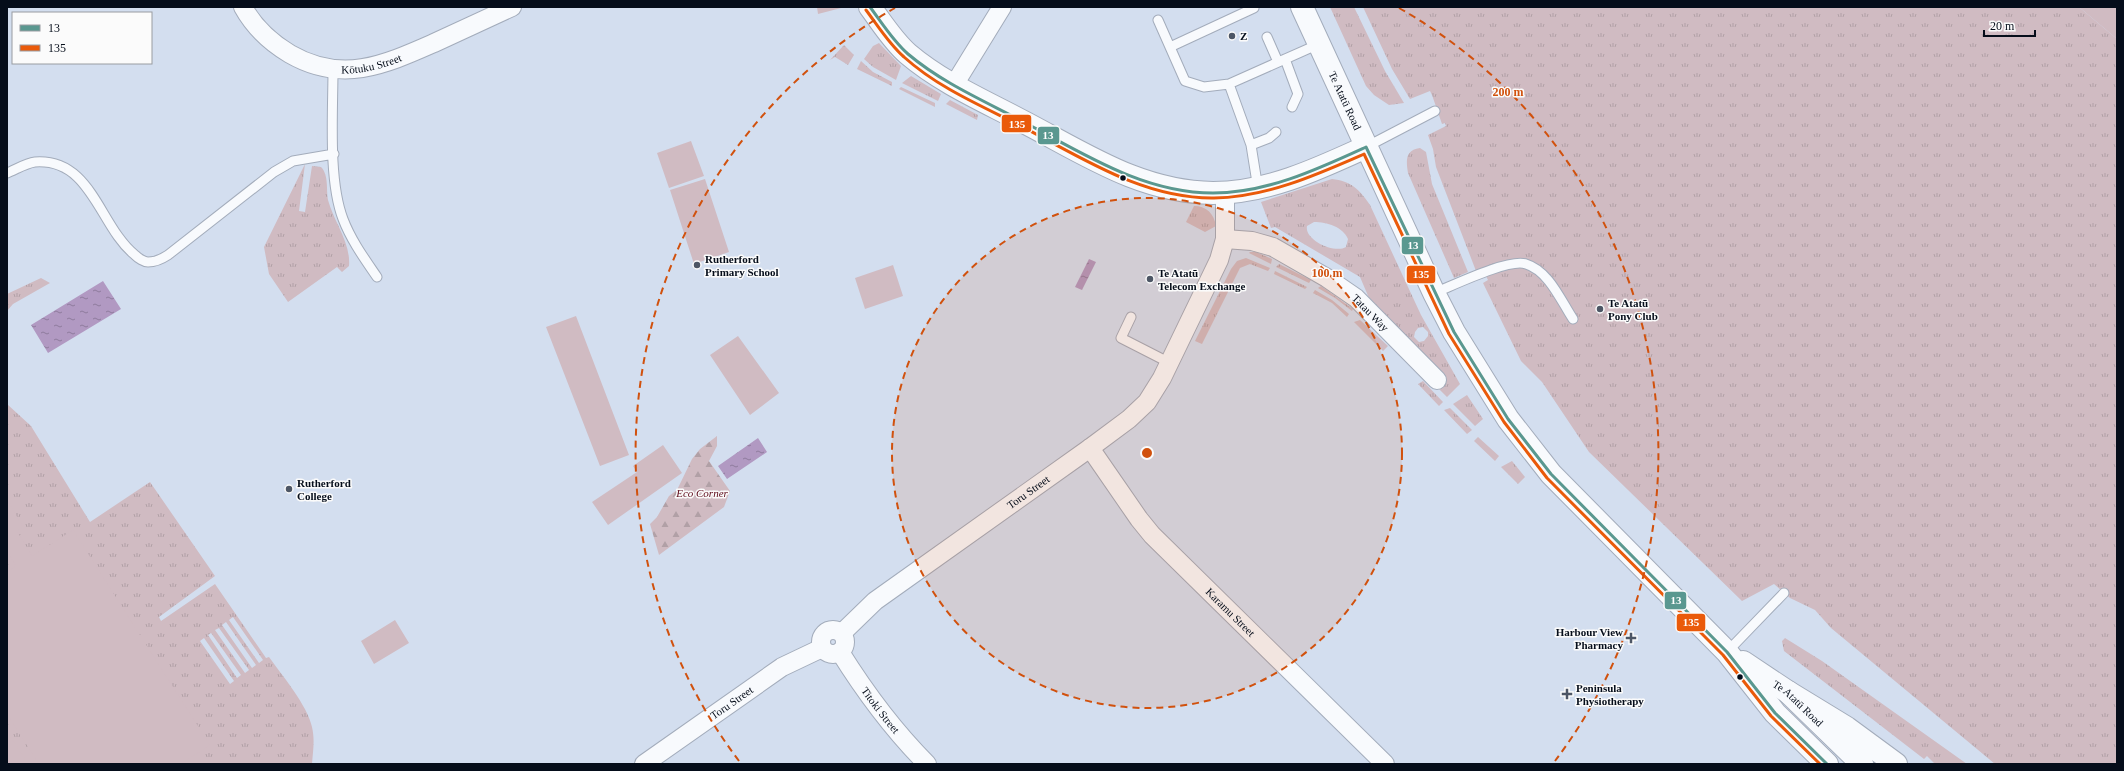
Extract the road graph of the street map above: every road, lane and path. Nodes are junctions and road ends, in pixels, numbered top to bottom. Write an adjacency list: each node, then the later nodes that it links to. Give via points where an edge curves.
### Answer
1 (243, 7): 12 (street, Kōtuku Street, via 259,30 282,49 318,67)
2 (512, 7): 12 (street, Kōtuku Street, via 404,57 357,70)
3 (870, 7): 14 (main road, via 906,53)
4 (1002, 7): 14 (street)
5 (1302, 7): 9 (main road, Te Atatū Road)
6 (1254, 10): 10 (lane)
7 (1158, 20): 10 (lane)
8 (1267, 37): 11 (lane)
9 (1319, 44): 11 (lane); 19 (main road, Te Atatū Road)
10 (1170, 47): 13 (lane, via 1185,80 1204,87)
11 (1282, 61): 13 (lane); 15 (lane, via 1298,94)
12 (333, 70): 20 (lane)
13 (1229, 84): 18 (lane)
14 (954, 85): 23 (main road, via 1075,150 1139,180 1180,190)
15 (1292, 107)
16 (1435, 110): 19 (lane)
17 (1276, 132): 18 (lane)
18 (1252, 145): 22 (lane)
19 (1366, 147): 22 (main road, via 1336,161); 26 (main road, Te Atatū Road)
20 (334, 154): 21 (lane, via 293,161 274,172 168,255 158,261 147,262 136,257 124,246 91,193 75,174 64,166 49,162 33,162); 25 (lane, via 336,196 342,218 354,243)
21 (7, 173)
22 (1258, 189): 23 (main road)
23 (1225, 192): 24 (street, Toru Street)
24 (1225, 239): 29 (street, Toru Street, via 1219,260); 30 (street, Tatau Way, via 1252,241 1273,247 1327,278 1356,298)
25 (377, 277)
26 (1434, 294): 28 (lane, via 1508,265 1526,264 1539,271 1549,282); 36 (main road, Te Atatū Road, via 1454,332 1508,419 1552,474)
27 (1131, 316): 29 (lane, via 1121,338)
28 (1573, 319)
29 (1170, 363): 31 (street, Toru Street, via 1148,402)
30 (1438, 380)
31 (1090, 448): 33 (street, Toru Street, via 875,600); 41 (street, Karamu Street, via 1152,535)
32 (1784, 593): 36 (lane)
33 (842, 633): 34 (street, via 833,630 826,632 822,637); 35 (street, via 846,643)
34 (822, 648): 35 (street, via 830,654); 39 (street, Toru Street, via 782,667)
35 (840, 652): 40 (street, Titoki Street, via 897,731)
36 (1727, 652): 37 (main road, Te Atatū Road); 38 (main road, Te Atatū Road)
37 (1788, 692): 43 (main road, Te Atatū Road); 44 (main road, via 1847,728)
38 (1810, 756): 42 (main road, Te Atatū Road)
39 (644, 764)
40 (927, 764)
41 (1385, 764)
42 (1827, 764)
43 (1862, 764)
44 (1896, 764)

